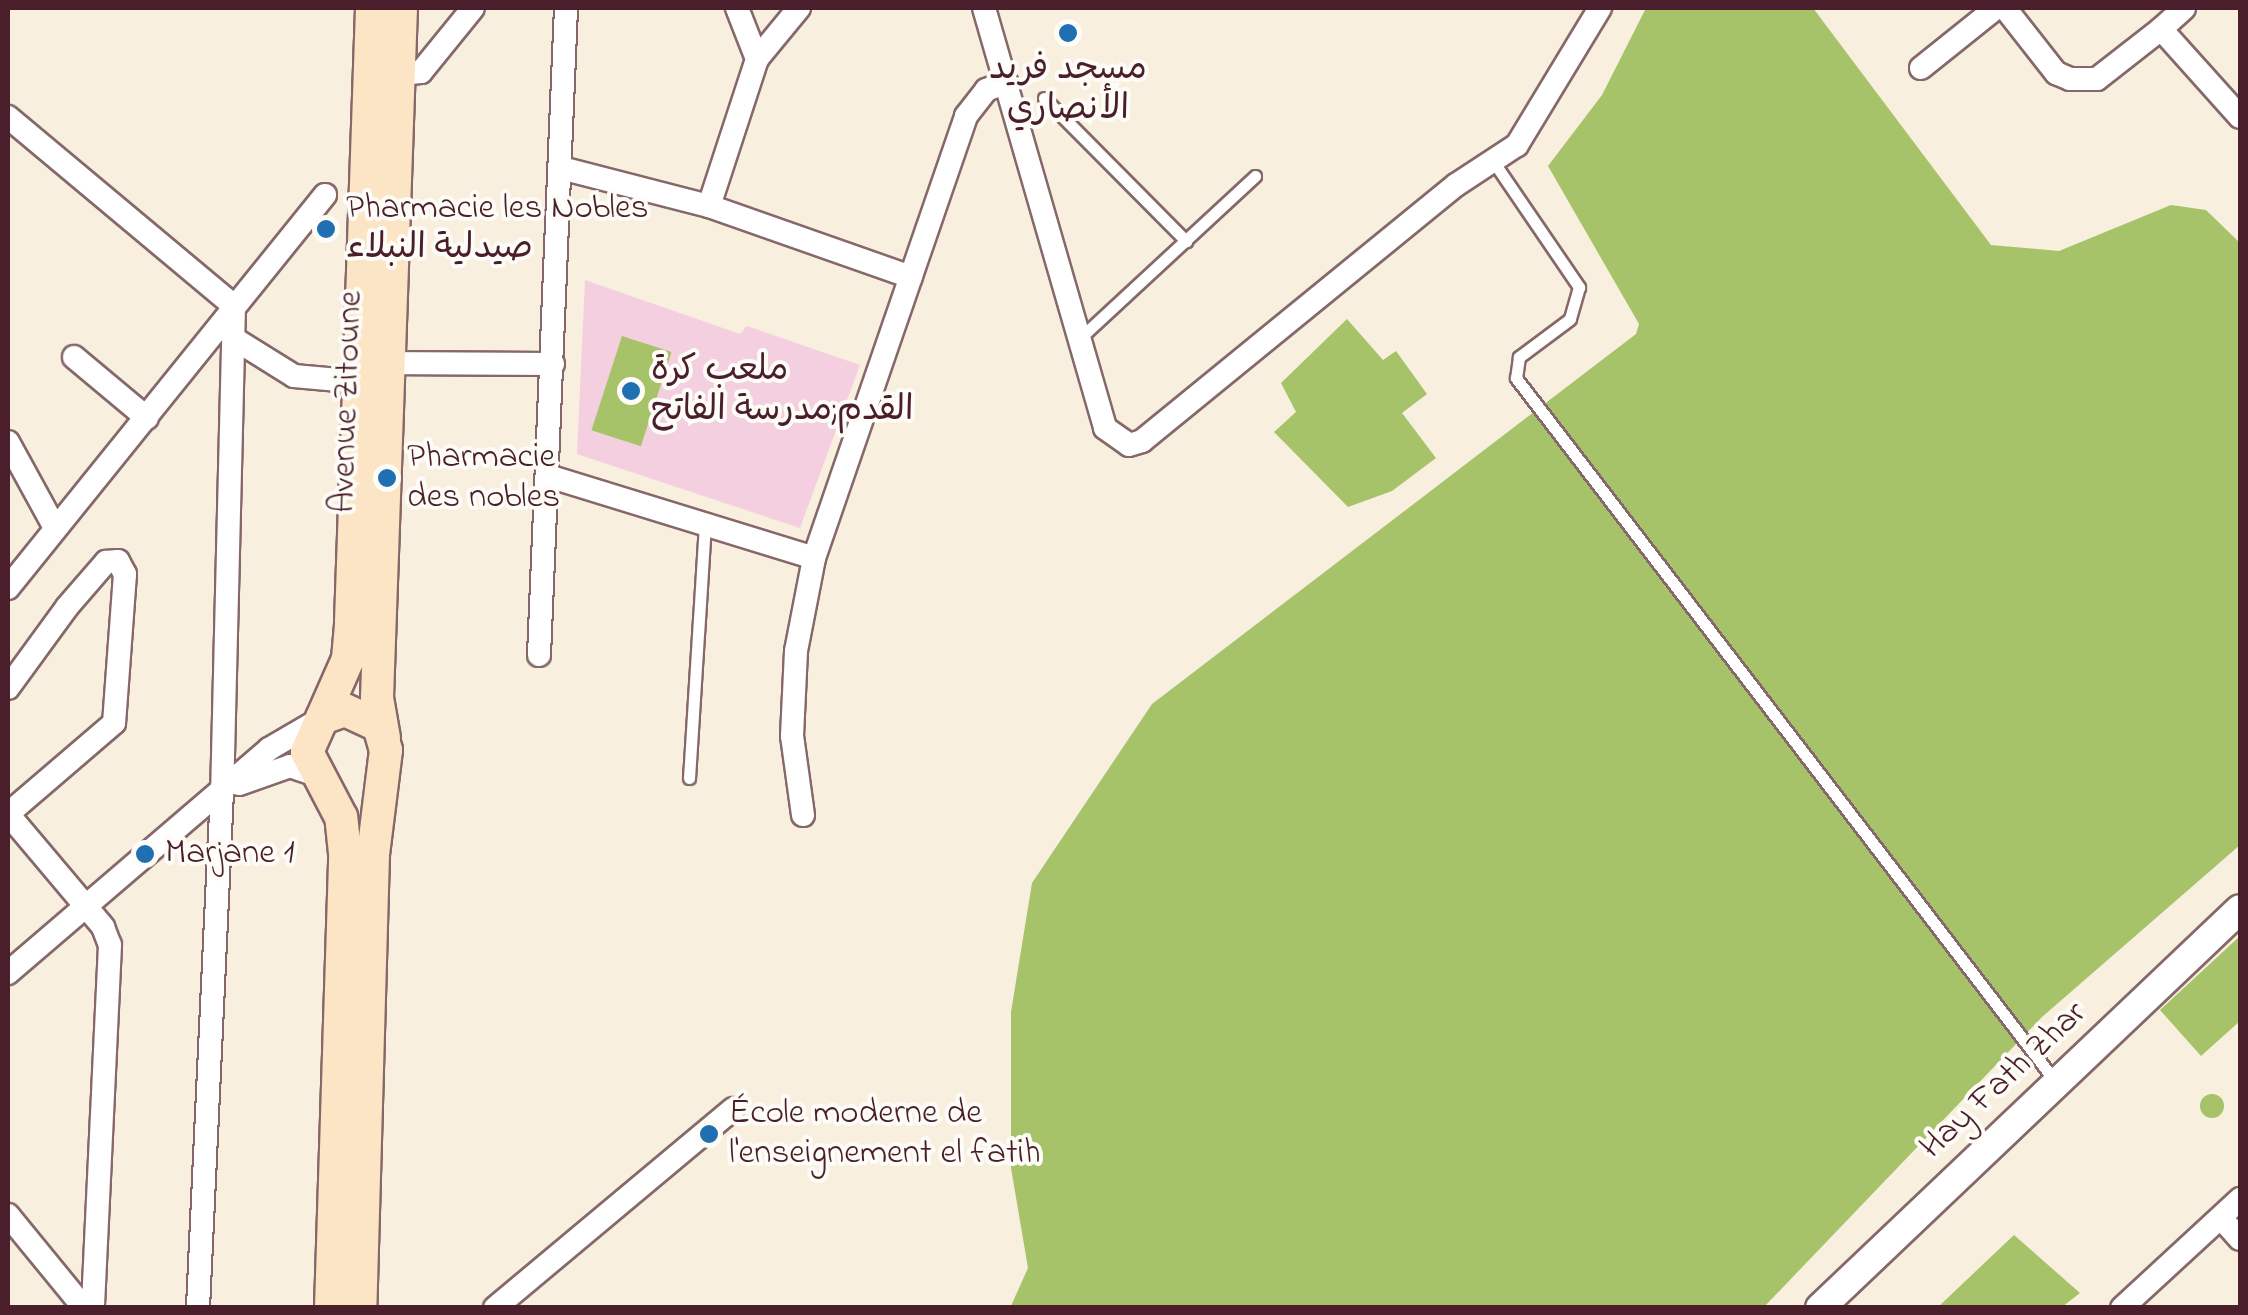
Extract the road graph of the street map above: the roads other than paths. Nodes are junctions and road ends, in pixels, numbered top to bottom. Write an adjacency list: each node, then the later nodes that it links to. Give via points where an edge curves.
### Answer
1 (372, 8): 32 (main road, Avenue Zitoune)
2 (401, 8): 15 (main road, Avenue Zitoune)
3 (473, 8): 15 (street, via 421,72)
4 (566, 8): 21 (street)
5 (737, 8): 13 (street)
6 (799, 8): 13 (street)
7 (984, 8): 16 (street)
8 (1600, 8): 20 (street, via 1530,130)
9 (1996, 8): 14 (street)
10 (2004, 8): 12 (street, via 2056,74 2070,79 2097,79)
11 (2184, 8): 12 (street)
12 (2162, 29): 19 (street)
13 (757, 59): 24 (street)
14 (1921, 68)
15 (398, 74): 32 (main road, Avenue Zitoune)
16 (1007, 82): 26 (street, via 986,90 966,116); 29 (street)
17 (1044, 98): 25 (lane)
18 (8, 117): 27 (street)
19 (2240, 117)
20 (1493, 161): 29 (street, via 1456,184 1142,441 1122,444 1109,435); 52 (lane, via 1579,287 1570,319 1519,358 1516,378)
21 (561, 168): 24 (street); 31 (street)
22 (1255, 176): 25 (lane)
23 (325, 196): 27 (street)
24 (709, 206): 26 (street)
25 (1186, 240): 29 (lane)
26 (910, 277): 38 (street)
27 (234, 306): 28 (street); 33 (street)
28 (233, 338): 32 (street, via 294,376); 46 (street)
29 (1080, 339)
30 (74, 358): 33 (street)
31 (553, 364): 32 (street); 35 (street)
32 (371, 369): 42 (main road, Avenue Zitoune, via 348,659); 43 (main road, Avenue Zitoune, via 377,698)
33 (146, 418): 37 (street)
34 (8, 442): 37 (street)
35 (548, 476): 36 (street); 40 (street)
36 (705, 525): 38 (street); 45 (lane)
37 (54, 526): 39 (street)
38 (814, 558): 48 (street, via 796,651 792,736)
39 (8, 588)
40 (539, 655)
41 (8, 688): 47 (street, via 67,606 106,562 118,561 125,574 114,723)
42 (322, 718): 43 (main road, via 358,712); 44 (main road, via 308,739); 46 (street, via 269,749)
43 (384, 750): 44 (main road, via 356,788); 62 (main road, Avenue Zitoune, via 373,854)
44 (318, 777): 46 (street, via 290,766); 61 (main road, via 341,818 345,853)
45 (690, 778)
46 (222, 791): 49 (street); 60 (street)
47 (8, 814): 49 (street)
48 (803, 815)
49 (85, 906): 51 (street); 59 (street, via 103,927 113,963)
50 (2240, 909): 52 (street, Hay Fath Zhar)
51 (8, 973)
52 (2058, 1084): 64 (street, Hay Fath Zhar)
53 (732, 1109): 63 (street)
54 (2240, 1199): 56 (street)
55 (8, 1214): 58 (street)
56 (2221, 1218): 57 (street); 65 (street)
57 (2240, 1239)
58 (84, 1308)
59 (92, 1308)
60 (198, 1308)
61 (331, 1308)
62 (360, 1308)
63 (496, 1308)
64 (1820, 1308)
65 (2122, 1308)

